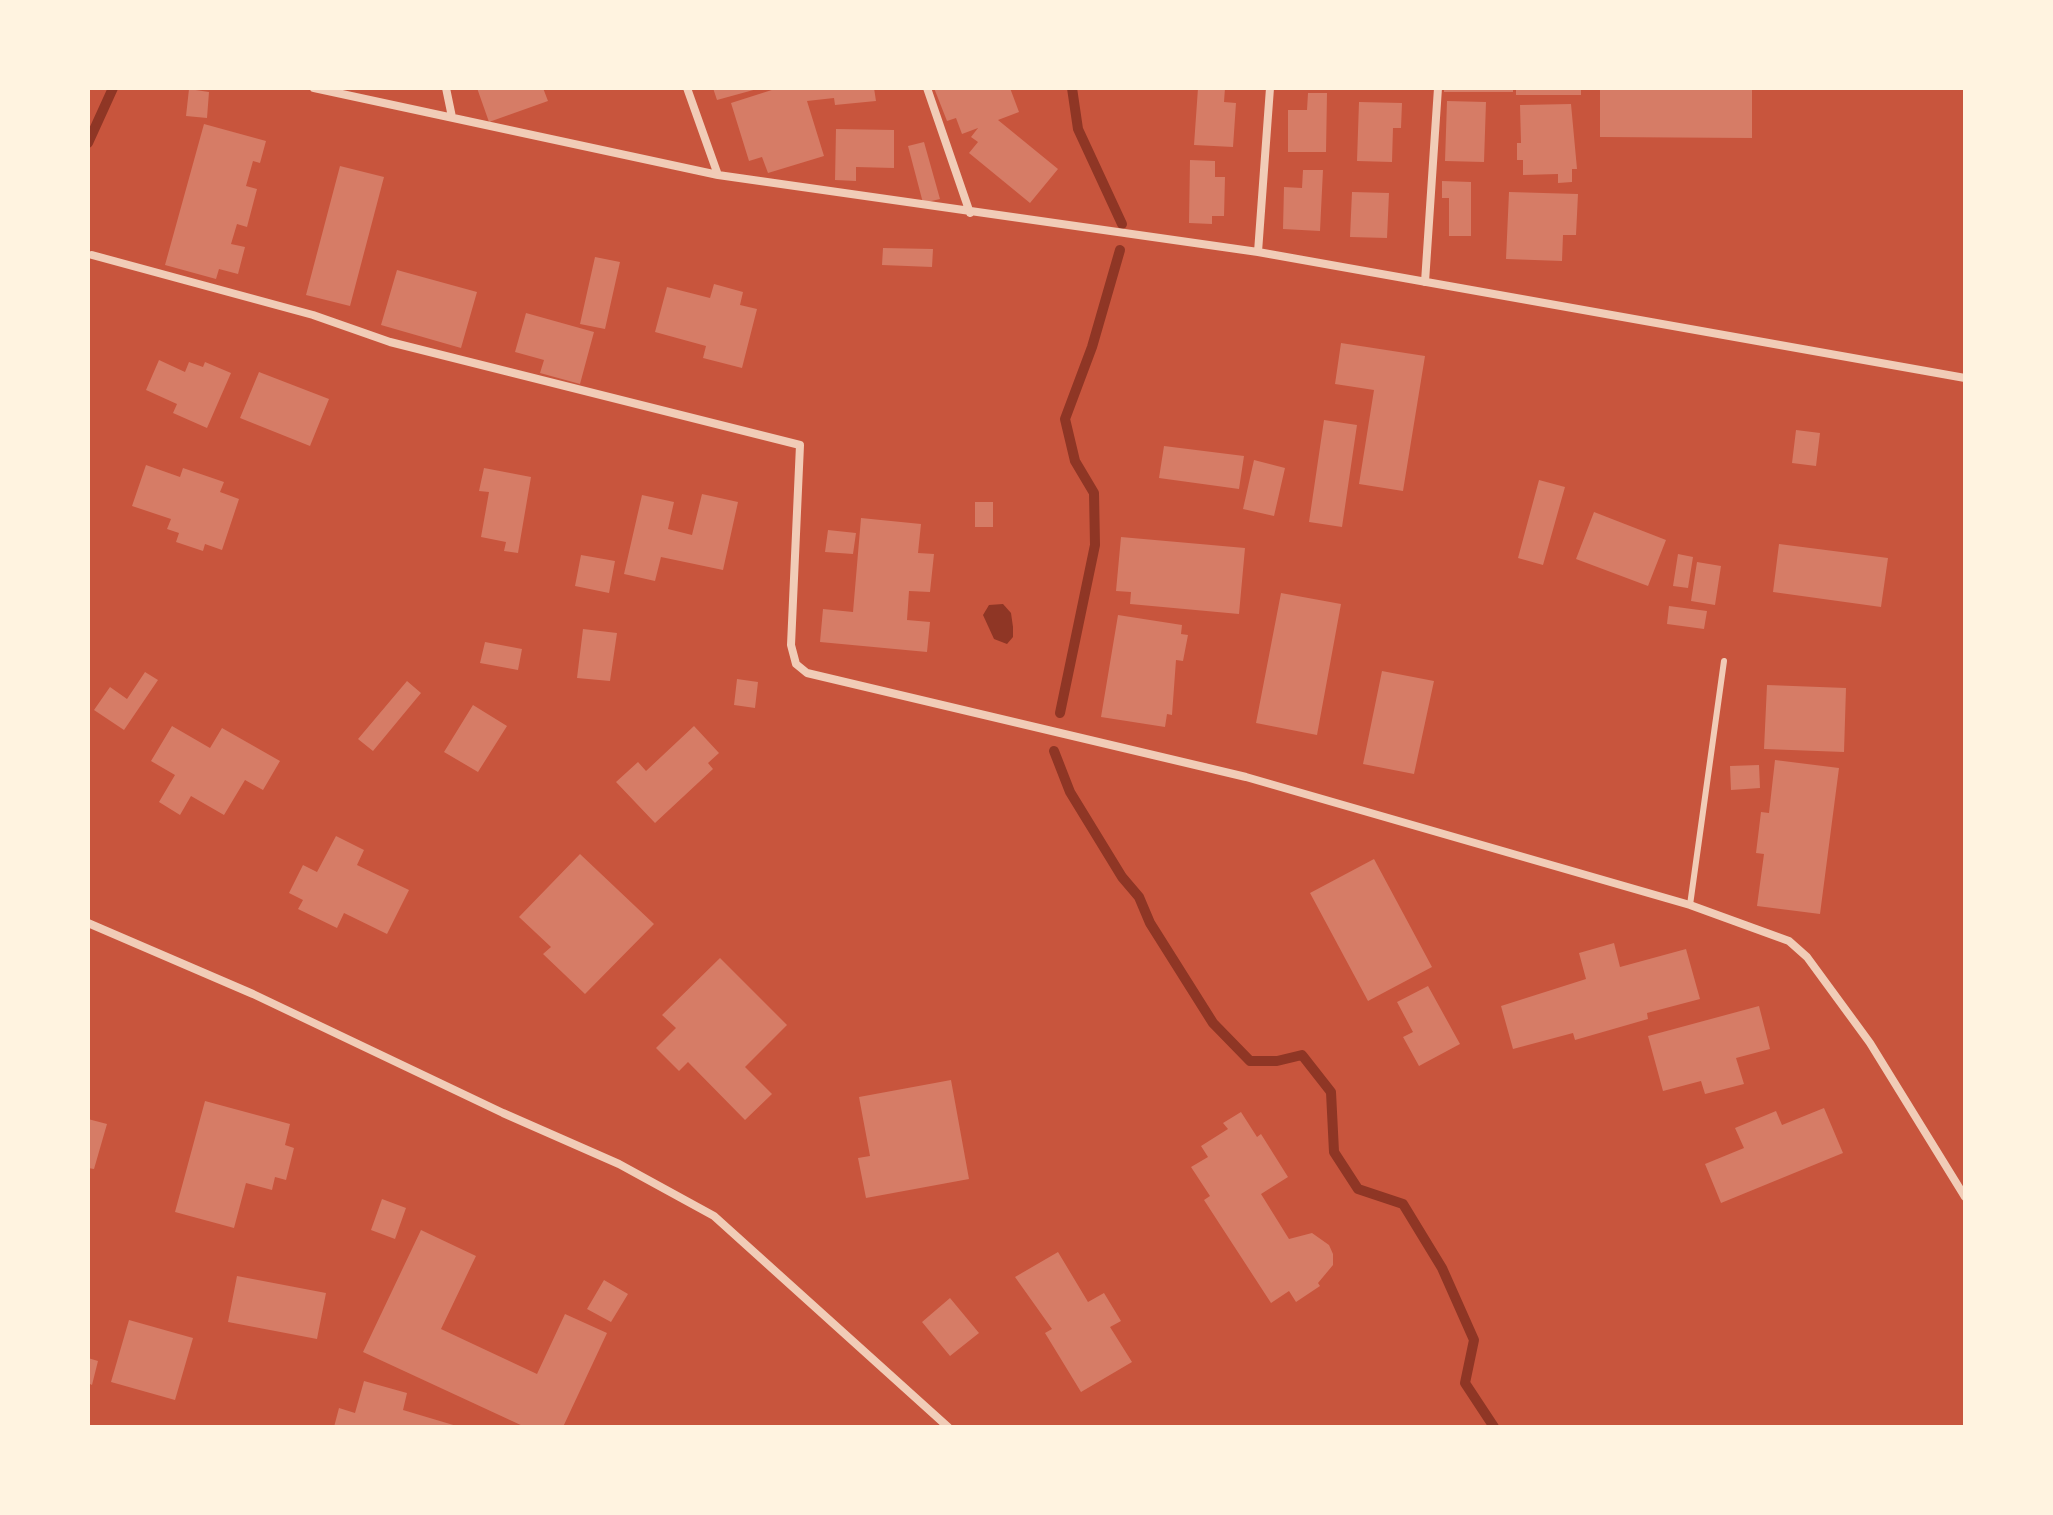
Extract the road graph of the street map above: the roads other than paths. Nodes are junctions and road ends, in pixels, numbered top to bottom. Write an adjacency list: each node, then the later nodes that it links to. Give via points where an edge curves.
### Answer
1 (314, 88): 7 (street)
2 (446, 88): 7 (street)
3 (687, 88): 8 (street)
4 (927, 88): 9 (street)
5 (1270, 88): 10 (street)
6 (1438, 88): 12 (street)
7 (452, 117): 8 (street)
8 (718, 175): 9 (street)
9 (970, 213): 10 (street)
10 (1258, 252): 12 (street)
11 (92, 255): 15 (street, via 313,315 390,342 800,445 791,645 796,664 807,673 1246,777)
12 (1425, 282): 13 (street)
13 (1965, 378)
14 (1724, 661): 15 (lane)
15 (1690, 905): 17 (street, via 1762,929 1789,941 1807,957 1870,1043)
16 (88, 923): 18 (street, via 619,1164 714,1216)
17 (1965, 1197)
18 (948, 1427)

